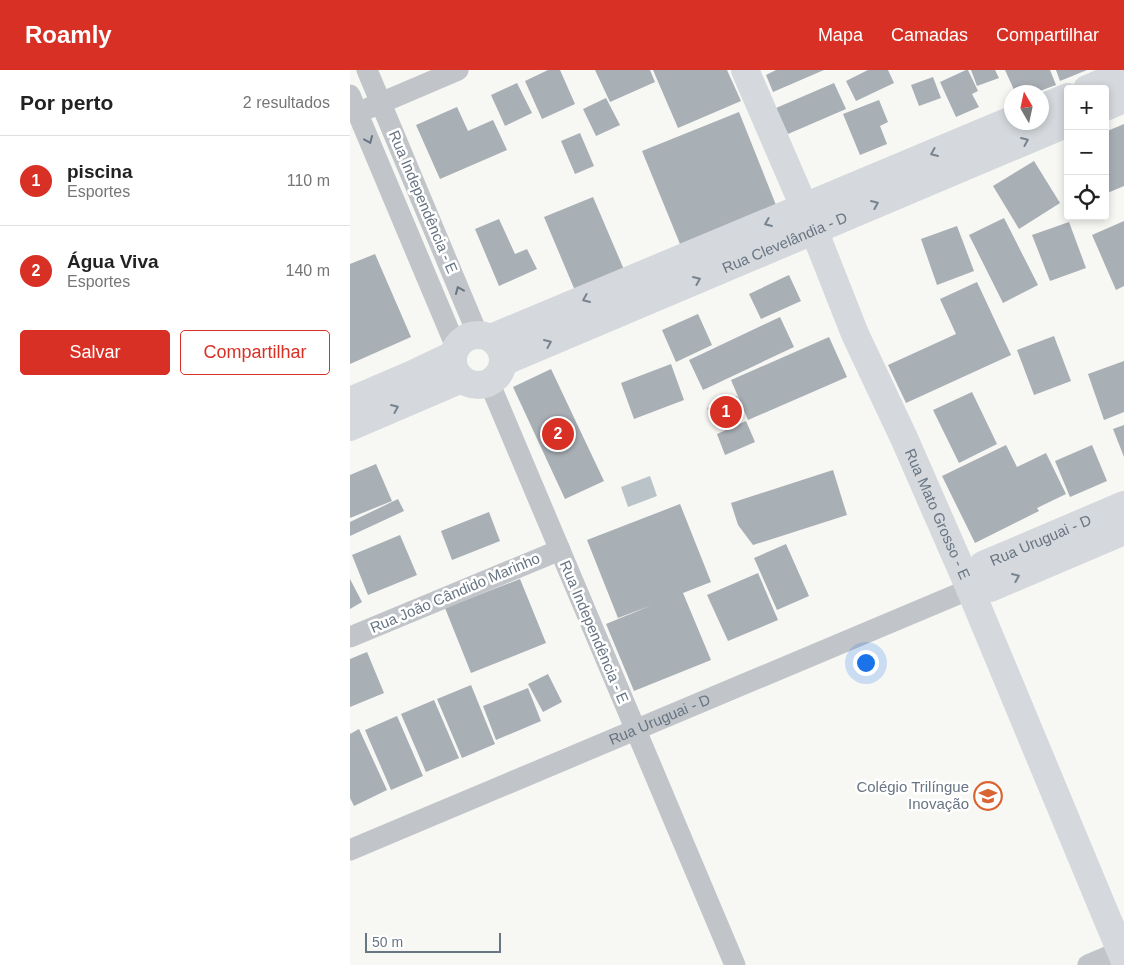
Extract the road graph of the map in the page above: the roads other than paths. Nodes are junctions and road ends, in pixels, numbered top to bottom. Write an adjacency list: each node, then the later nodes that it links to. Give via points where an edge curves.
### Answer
1 (367, 70): 8 (street, Rua Independência - E)
2 (458, 70): 8 (street)
3 (745, 70): 17 (street, Rua Mato Grosso - E)
4 (1124, 73): 5 (street)
5 (1096, 85)
6 (1064, 99): 9 (street)
7 (1124, 99): 10 (street)
8 (381, 102): 11 (street); 15 (street, Rua Independência - E)
9 (1049, 105)
10 (1109, 105)
11 (352, 107): 16 (street, Rua Independência - E, one-way to 16)
12 (1064, 124): 14 (street, Rua Clevelândia - D, one-way to 12)
13 (1004, 126): 14 (street, Rua Clevelândia - D)
14 (976, 148): 17 (street, Rua Clevelândia - D)
15 (422, 201): 16 (street); 18 (street, Rua Independência - E, one-way to 15)
16 (399, 210): 18 (street, Rua Independência - E)
17 (809, 219): 18 (street, Rua Clevelândia - D); 24 (street, Rua Mato Grosso - E, via 855,334)
18 (476, 357): 19 (street, Rua Clevelândia - D, via 411,375); 20 (street, Rua Clevelândia - D, one-way to 18); 23 (street, Rua Independência - E)
19 (350, 401)
20 (350, 427)
21 (1124, 505): 24 (street, Rua Uruguai - D, via 983,565)
22 (1124, 531): 24 (street, Rua Uruguai - D, one-way to 22, via 990,588)
23 (560, 550): 25 (street, Rua João Cândido Marinho); 26 (street, Rua Independência - E)
24 (970, 589): 26 (street, Rua Uruguai - D); 28 (street, Rua Mato Grosso - E)
25 (350, 637)
26 (636, 730): 27 (street, Rua Uruguai - D); 29 (street, Rua Independência - E)
27 (350, 850)
28 (1123, 952): 30 (street)
29 (735, 965)
30 (1088, 965)

